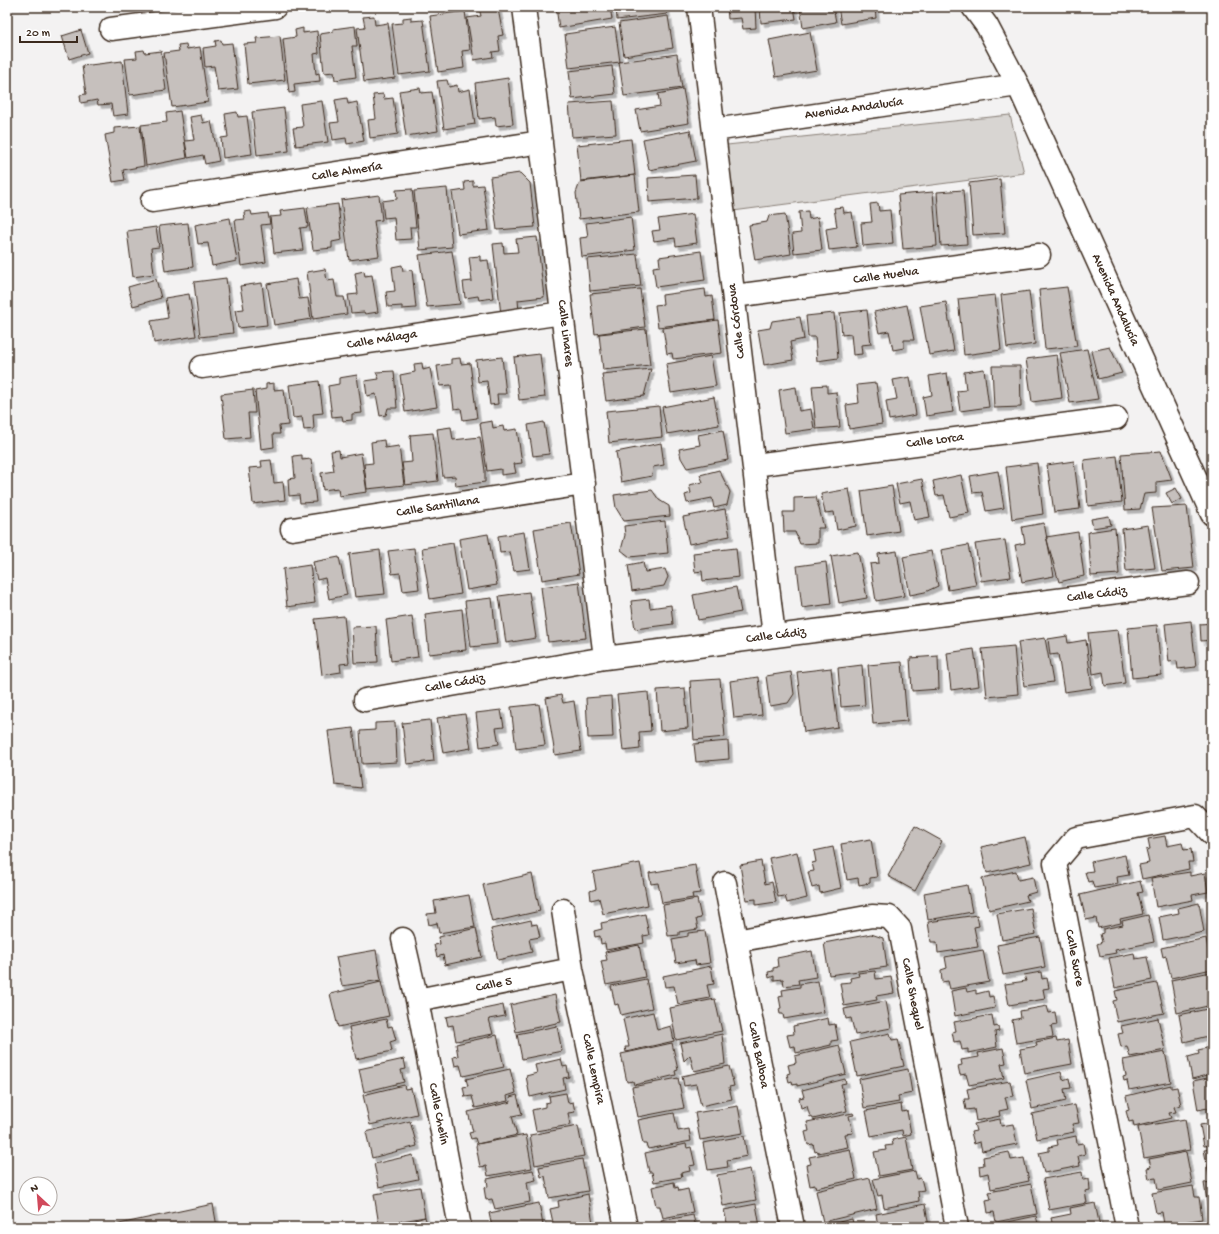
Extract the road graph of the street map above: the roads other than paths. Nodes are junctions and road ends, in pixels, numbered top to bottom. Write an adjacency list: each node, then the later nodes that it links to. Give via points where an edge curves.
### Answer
1 (275, 7): 5 (street)
2 (524, 7): 8 (street, Calle Linares)
3 (699, 7): 7 (street, Calle Córdova)
4 (972, 7): 6 (street, Avenida Andalucía, via 987,26)
5 (112, 29)
6 (1018, 85): 7 (street, Avenida Andalucía); 17 (street, Avenida Andalucía)
7 (714, 130): 11 (street, Calle Córdova)
8 (541, 142): 9 (street, Calle Almería); 12 (street, Calle Linares)
9 (152, 201)
10 (1039, 255): 11 (street, Calle Huelva)
11 (734, 296): 15 (street, Calle Córdova)
12 (562, 313): 13 (street, Calle Málaga); 16 (street, Calle Linares)
13 (202, 367)
14 (1116, 418): 15 (street, Calle Lorca)
15 (754, 465): 20 (street, Calle Córdova)
16 (584, 484): 18 (street, Calle Santillana); 21 (street, Calle Linares)
17 (1212, 514)
18 (292, 529)
19 (1188, 584): 20 (street, Calle Cádiz)
20 (774, 636): 21 (street, Calle Cádiz)
21 (605, 658): 22 (street, Calle Cádiz)
22 (365, 700)
23 (1212, 834): 34 (street, Calle Sucre, via 1195,816 1076,838 1055,863)
24 (725, 883): 27 (street, Calle Balboa)
25 (563, 910): 28 (street, Calle Lempira)
26 (403, 939): 29 (street, Calle Chelín)
27 (736, 941): 32 (street, Calle Balboa); 33 (street, Calle Shequel, via 872,916 889,917 900,929)
28 (572, 969): 29 (street, Calle 5); 31 (street, Calle Lempira)
29 (416, 1000): 30 (street, Calle Chelín)
30 (460, 1227)
31 (626, 1227)
32 (793, 1227)
33 (957, 1227)
34 (1127, 1227)

